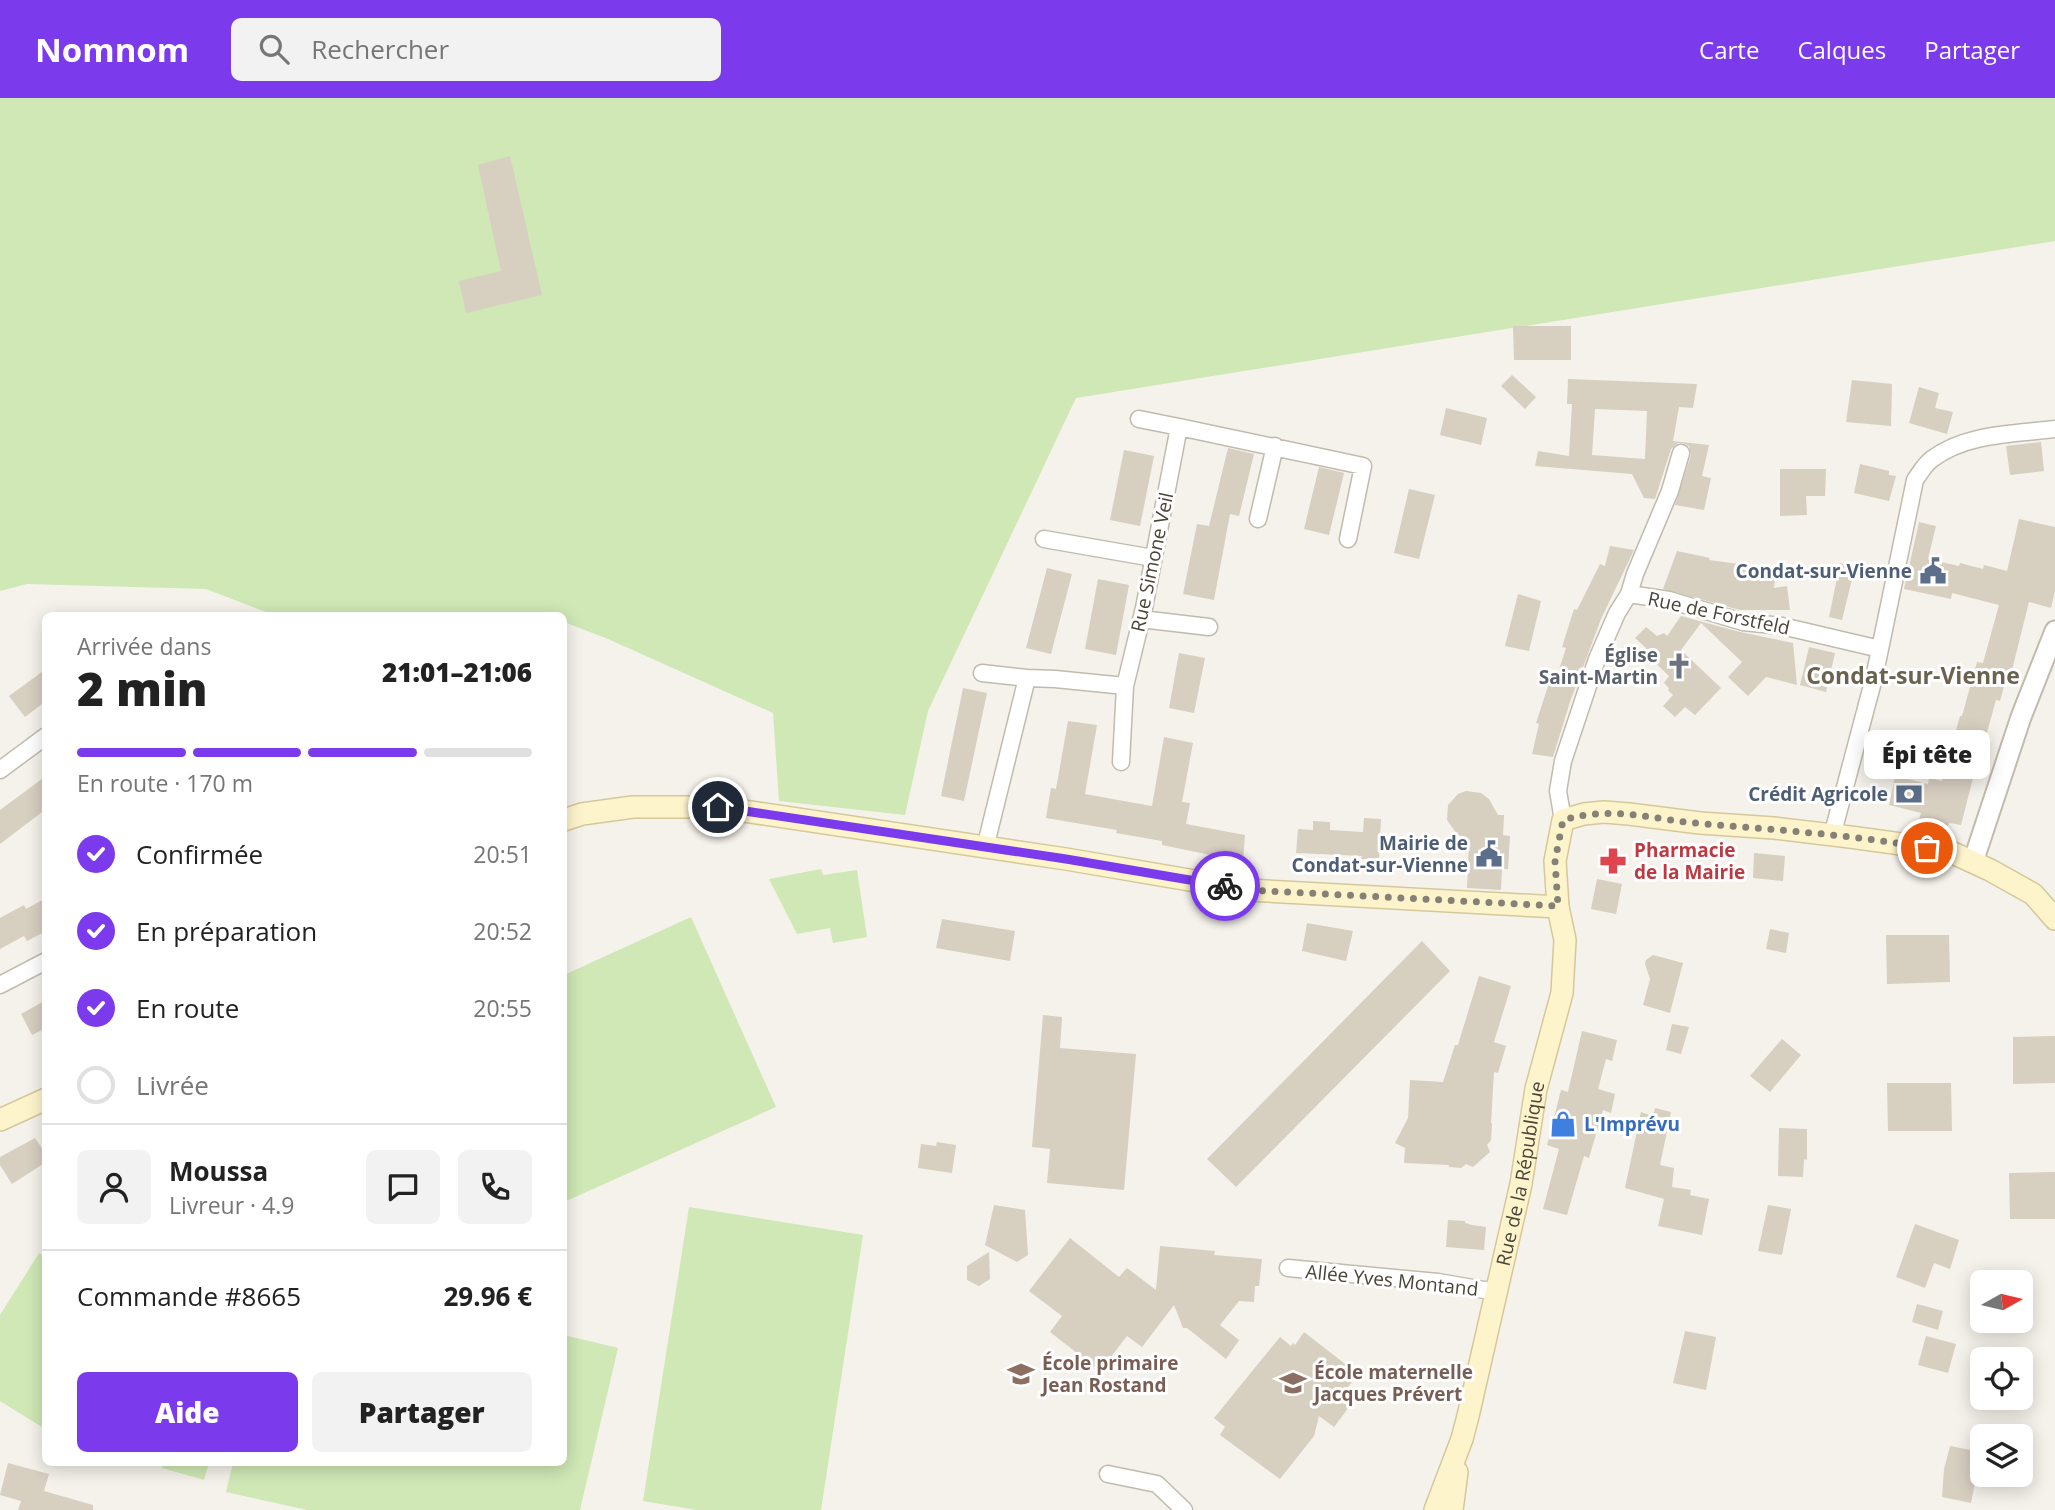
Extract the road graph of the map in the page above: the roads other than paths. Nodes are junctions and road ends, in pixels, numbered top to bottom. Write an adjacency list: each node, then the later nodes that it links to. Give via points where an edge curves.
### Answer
1 (1139, 419): 2 (street)
2 (1179, 427): 4 (street); 9 (street, Rue Simone Veil)
3 (2055, 429): 14 (street, via 1987,436 1955,447 1931,460 1915,480)
4 (1275, 446): 6 (street); 8 (street, via 1363,466)
5 (1681, 453): 10 (street)
6 (1258, 519)
7 (1044, 539): 9 (street)
8 (1348, 539)
9 (1153, 558): 11 (street, Rue Simone Veil)
10 (1629, 594): 14 (street, Rue de Forstfeld); 22 (street, Rue de Forstfeld, via 1597,659 1563,761 1558,791)
11 (1141, 619): 12 (street); 17 (street, Rue Simone Veil)
12 (1209, 627)
13 (2055, 631): 25 (street)
14 (1880, 649): 23 (street)
15 (982, 673): 16 (street)
16 (1027, 678): 17 (street); 24 (street)
17 (1125, 686): 19 (street, Rue Simone Veil)
18 (42, 739): 20 (street)
19 (1121, 762)
20 (0, 770)
21 (567, 819): 24 (main road, via 633,807 718,807)
22 (1563, 820): 23 (main road, via 1604,812); 26 (main road, Rue de la République, via 1555,861)
23 (1832, 836): 25 (main road, via 1953,853)
24 (985, 848): 26 (main road, via 1248,890)
25 (1973, 862): 27 (main road, via 2033,894)
26 (1558, 906): 33 (main road, Rue de la République, via 1565,940 1562,993 1536,1089 1521,1185)
27 (2055, 919)
28 (42, 963): 29 (street)
29 (0, 985)
30 (42, 1101): 31 (main road)
31 (0, 1119)
32 (1288, 1268): 33 (street, Allée Yves Montand)
33 (1496, 1292): 34 (main road, Rue de la République)
34 (1462, 1439): 37 (main road, Rue de la République); 38 (main road, Rue de la République)
35 (1108, 1474): 36 (street, via 1157,1484)
36 (1184, 1510)
37 (1435, 1510)
38 (1452, 1510)

